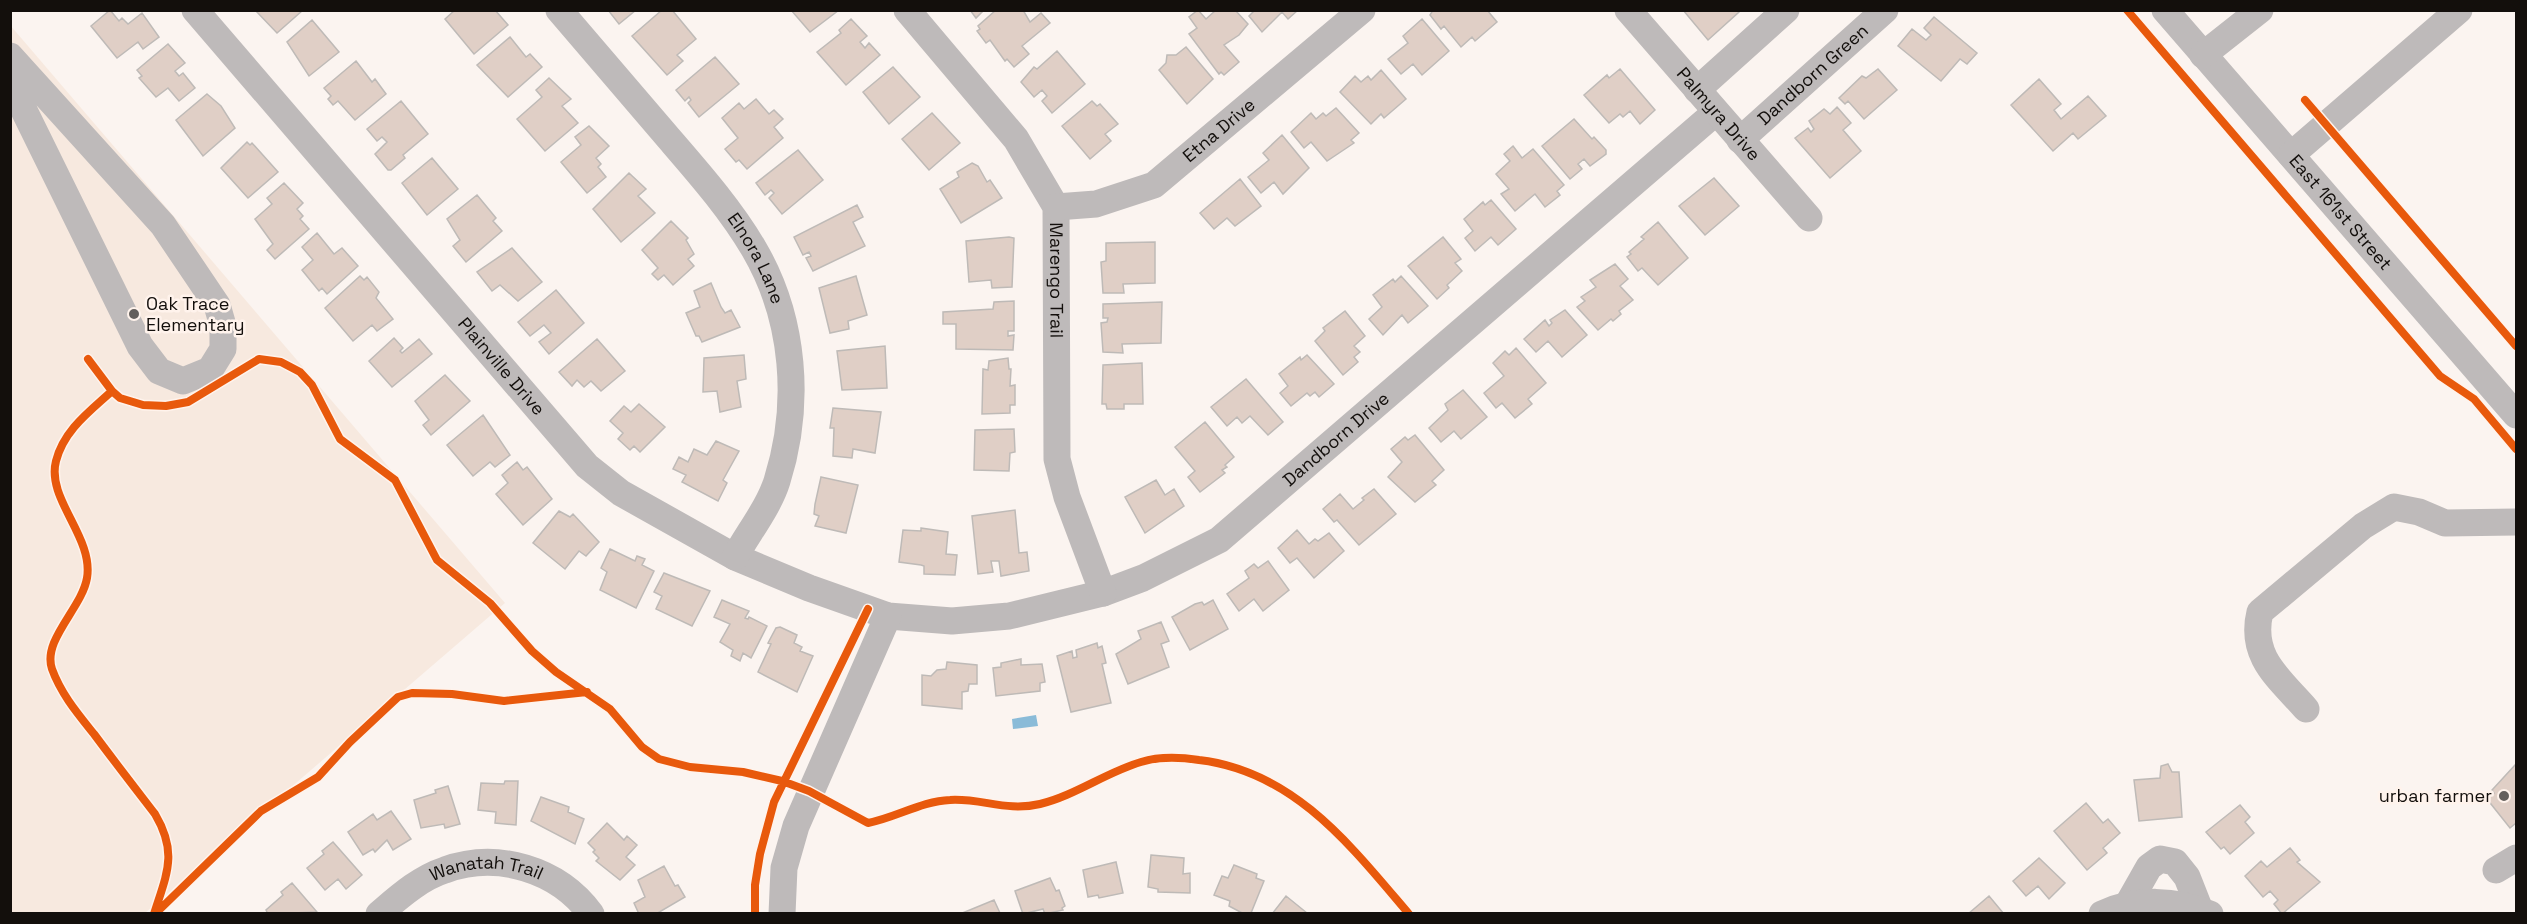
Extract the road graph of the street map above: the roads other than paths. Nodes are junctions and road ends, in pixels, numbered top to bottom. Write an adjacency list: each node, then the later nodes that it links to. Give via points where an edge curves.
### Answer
1 (195, 10): 22 (street, Plainville Drive, via 587,466 621,492)
2 (560, 10): 22 (street, Elnora Lane, via 709,186 754,249 784,321 791,368 788,435 776,484)
3 (906, 10): 18 (street, Marengo Trail, via 1016,139)
4 (1362, 10): 18 (street, Etna Drive, via 1154,185 1096,204)
5 (1628, 10): 14 (street, Palmyra Drive)
6 (1786, 10): 14 (street)
7 (1885, 10): 16 (street, Dandborn Green)
8 (2165, 10): 11 (street, East 161st Street)
9 (2260, 10): 11 (street)
10 (2459, 10): 17 (street)
11 (2203, 55): 17 (street, East 161st Street)
12 (10, 56): 13 (street, via 163,225 192,265 217,305 223,326 223,349 210,370 183,381 159,371 140,346)
13 (10, 82)
14 (1697, 90): 15 (street, Palmyra Drive)
15 (1716, 112): 16 (street, Palmyra Drive); 23 (street, Dandborn Drive, via 1219,540)
16 (1740, 140): 19 (street, Palmyra Drive)
17 (2291, 155): 20 (street, East 161st Street)
18 (1056, 207): 23 (street, Marengo Trail, via 1057,459)
19 (1809, 218)
20 (2514, 408)
21 (2517, 522): 25 (street, via 2445,524 2419,512 2394,507 2363,526 2260,612 2256,640 2269,668)
22 (735, 557): 24 (street, Plainville Drive)
23 (1103, 593): 24 (street, Dandborn Drive, via 1008,616 952,621)
24 (888, 616): 30 (street, via 796,826 784,868)
25 (2306, 709)
26 (2128, 904): 27 (street, via 2184,904); 27 (street, via 2149,867 2160,859 2175,862); 31 (street)
27 (2205, 912)
28 (380, 914): 29 (street, Wanatah Trail, via 418,883 444,870 502,863 552,878 571,891)
29 (591, 914)
30 (782, 914)
31 (2102, 914)

